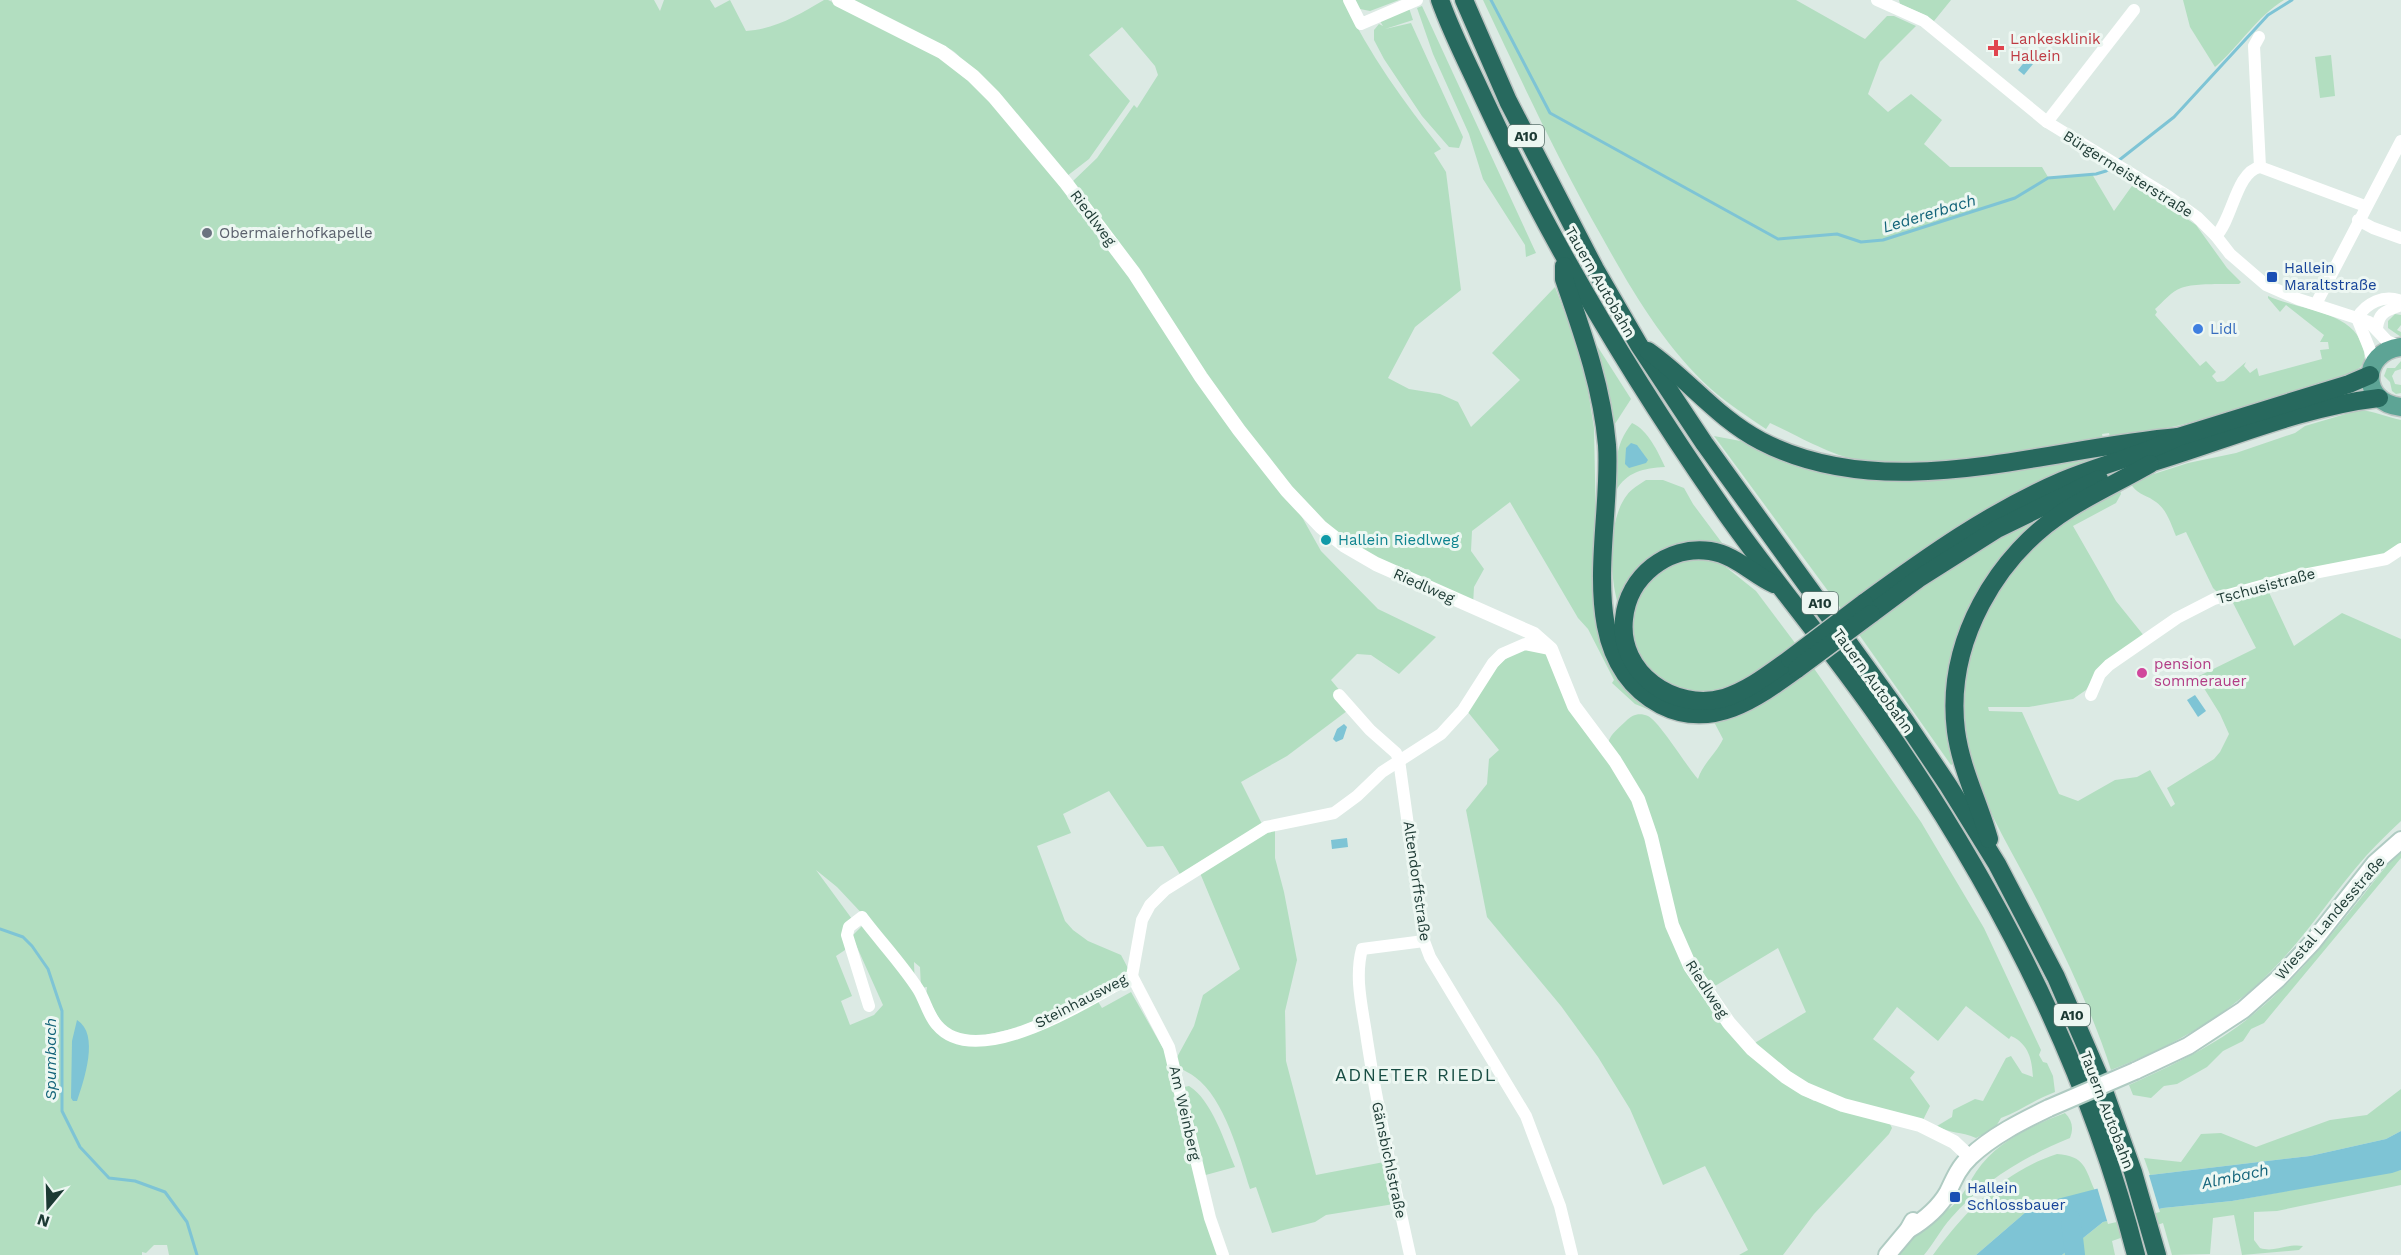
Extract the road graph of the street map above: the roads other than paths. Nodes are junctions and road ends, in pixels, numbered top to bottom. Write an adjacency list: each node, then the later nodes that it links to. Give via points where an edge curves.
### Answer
1 (839, 0): 30 (street, Riedlweg, via 942,52 994,97 1134,273 1239,430 1321,527 1376,564 1534,634)
2 (1349, 0): 6 (street, via 1361,24)
3 (1440, 0): 16 (highway, Tauern Autobahn / A10, via 1501,135)
4 (1464, 0): 21 (highway, Tauern Autobahn / A10, via 1508,101 1595,269)
5 (1877, 0): 9 (street, Bürgermeisterstraße, via 1924,21)
6 (1411, 2)
7 (2134, 10): 9 (street, Bürgermeisterstraße)
8 (2259, 37): 11 (street, via 2254,46)
9 (2047, 122): 14 (street, Bürgermeisterstraße, via 2168,196)
10 (2401, 141): 12 (street)
11 (2260, 167): 12 (street); 14 (street, via 2247,175)
12 (2365, 206): 13 (street)
13 (2358, 220): 15 (street); 18 (street)
14 (2216, 236): 18 (street, Bürgermeisterstraße, via 2249,273 2266,285)
15 (2401, 237)
16 (1563, 256): 28 (highway, Tauern Autobahn / A10, via 1663,420); 31 (highway, via 1564,279 1602,404 1608,470 1602,599 1607,635 1620,667 1636,688 1655,702 1676,711 1715,714 1744,705 1766,692)
17 (2401, 303): 19 (street, via 2387,298 2377,300); 20 (street, via 2380,315)
18 (2316, 304): 19 (street, Bürgermeisterstraße)
19 (2357, 318): 20 (street, Bürgermeisterstraße); 23 (street, via 2370,350)
20 (2377, 328): 22 (street, Bürgermeisterstraße, via 2387,341)
21 (1640, 345): 25 (highway, via 1746,432 1796,456 1840,466 1888,471 1950,469); 36 (highway, Tauern Autobahn / A10, via 1704,443 1905,720)
22 (2401, 347): 23 (main road, via 2380,353)
23 (2372, 370): 24 (main road, via 2371,386); 25 (highway, via 2349,384)
24 (2394, 405): 26 (highway, via 2356,400)
25 (2178, 437): 29 (highway, via 2155,449 2064,480 1994,515 1941,548)
26 (2150, 464): 29 (highway, via 2106,476 1996,529); 36 (highway, via 2069,508 2044,528 2002,571 1966,635 1955,683 1956,732 1962,762)
27 (2401, 549): 33 (street, Tschusistraße, via 2386,559 2293,577 2214,599 2177,618 2109,665 2100,674)
28 (1782, 588): 31 (highway, via 1727,556 1712,551 1679,553 1654,565 1634,588 1624,619 1624,634 1634,663 1648,681 1677,698 1695,702 1725,698); 42 (highway, Tauern Autobahn / A10, via 1880,720 1979,873 2062,1043 2114,1178)
29 (1868, 608): 31 (highway, bridge)
30 (1551, 649): 34 (street, Steinhausweg, via 1525,644 1502,654 1441,734); 40 (street, Riedlweg, via 1574,706 1638,799 1672,925 1690,966 1729,1023 1752,1049 1805,1089 1843,1106 1920,1125 1954,1142)
31 (1793, 664)
32 (1339, 695): 34 (street)
33 (2091, 695)
34 (1399, 760): 37 (street, Altendorffstraße); 38 (street, Steinhausweg, via 1335,813 1266,826 1165,891 1150,905 1142,920)
35 (2401, 840): 40 (main road, Wiestal Landesstraße, bridge, via 2375,863 2292,965 2243,1010 2188,1046 2020,1122)
36 (1997, 864): 41 (highway, Tauern Autobahn / A10, via 2035,934 2098,1074)
37 (1424, 941): 44 (street, Gänsbichlstraße, via 1370,946 1362,949 1359,959 1358,983 1378,1112); 45 (street, Altendorffstraße, via 1526,1116 1560,1206)
38 (1132, 976): 39 (street, Steinhausweg, via 1043,1023 1004,1037 966,1041 951,1037 937,1025 918,989 862,917 849,927 847,935); 43 (street, Am Weinberg, via 1170,1047 1210,1218)
39 (869, 1006)
40 (1970, 1157): 46 (main road, Wiestal Landesstraße, via 1935,1207)
41 (2156, 1250)
42 (2135, 1253)
43 (1223, 1255)
44 (1410, 1255)
45 (1572, 1255)
46 (1887, 1255)

